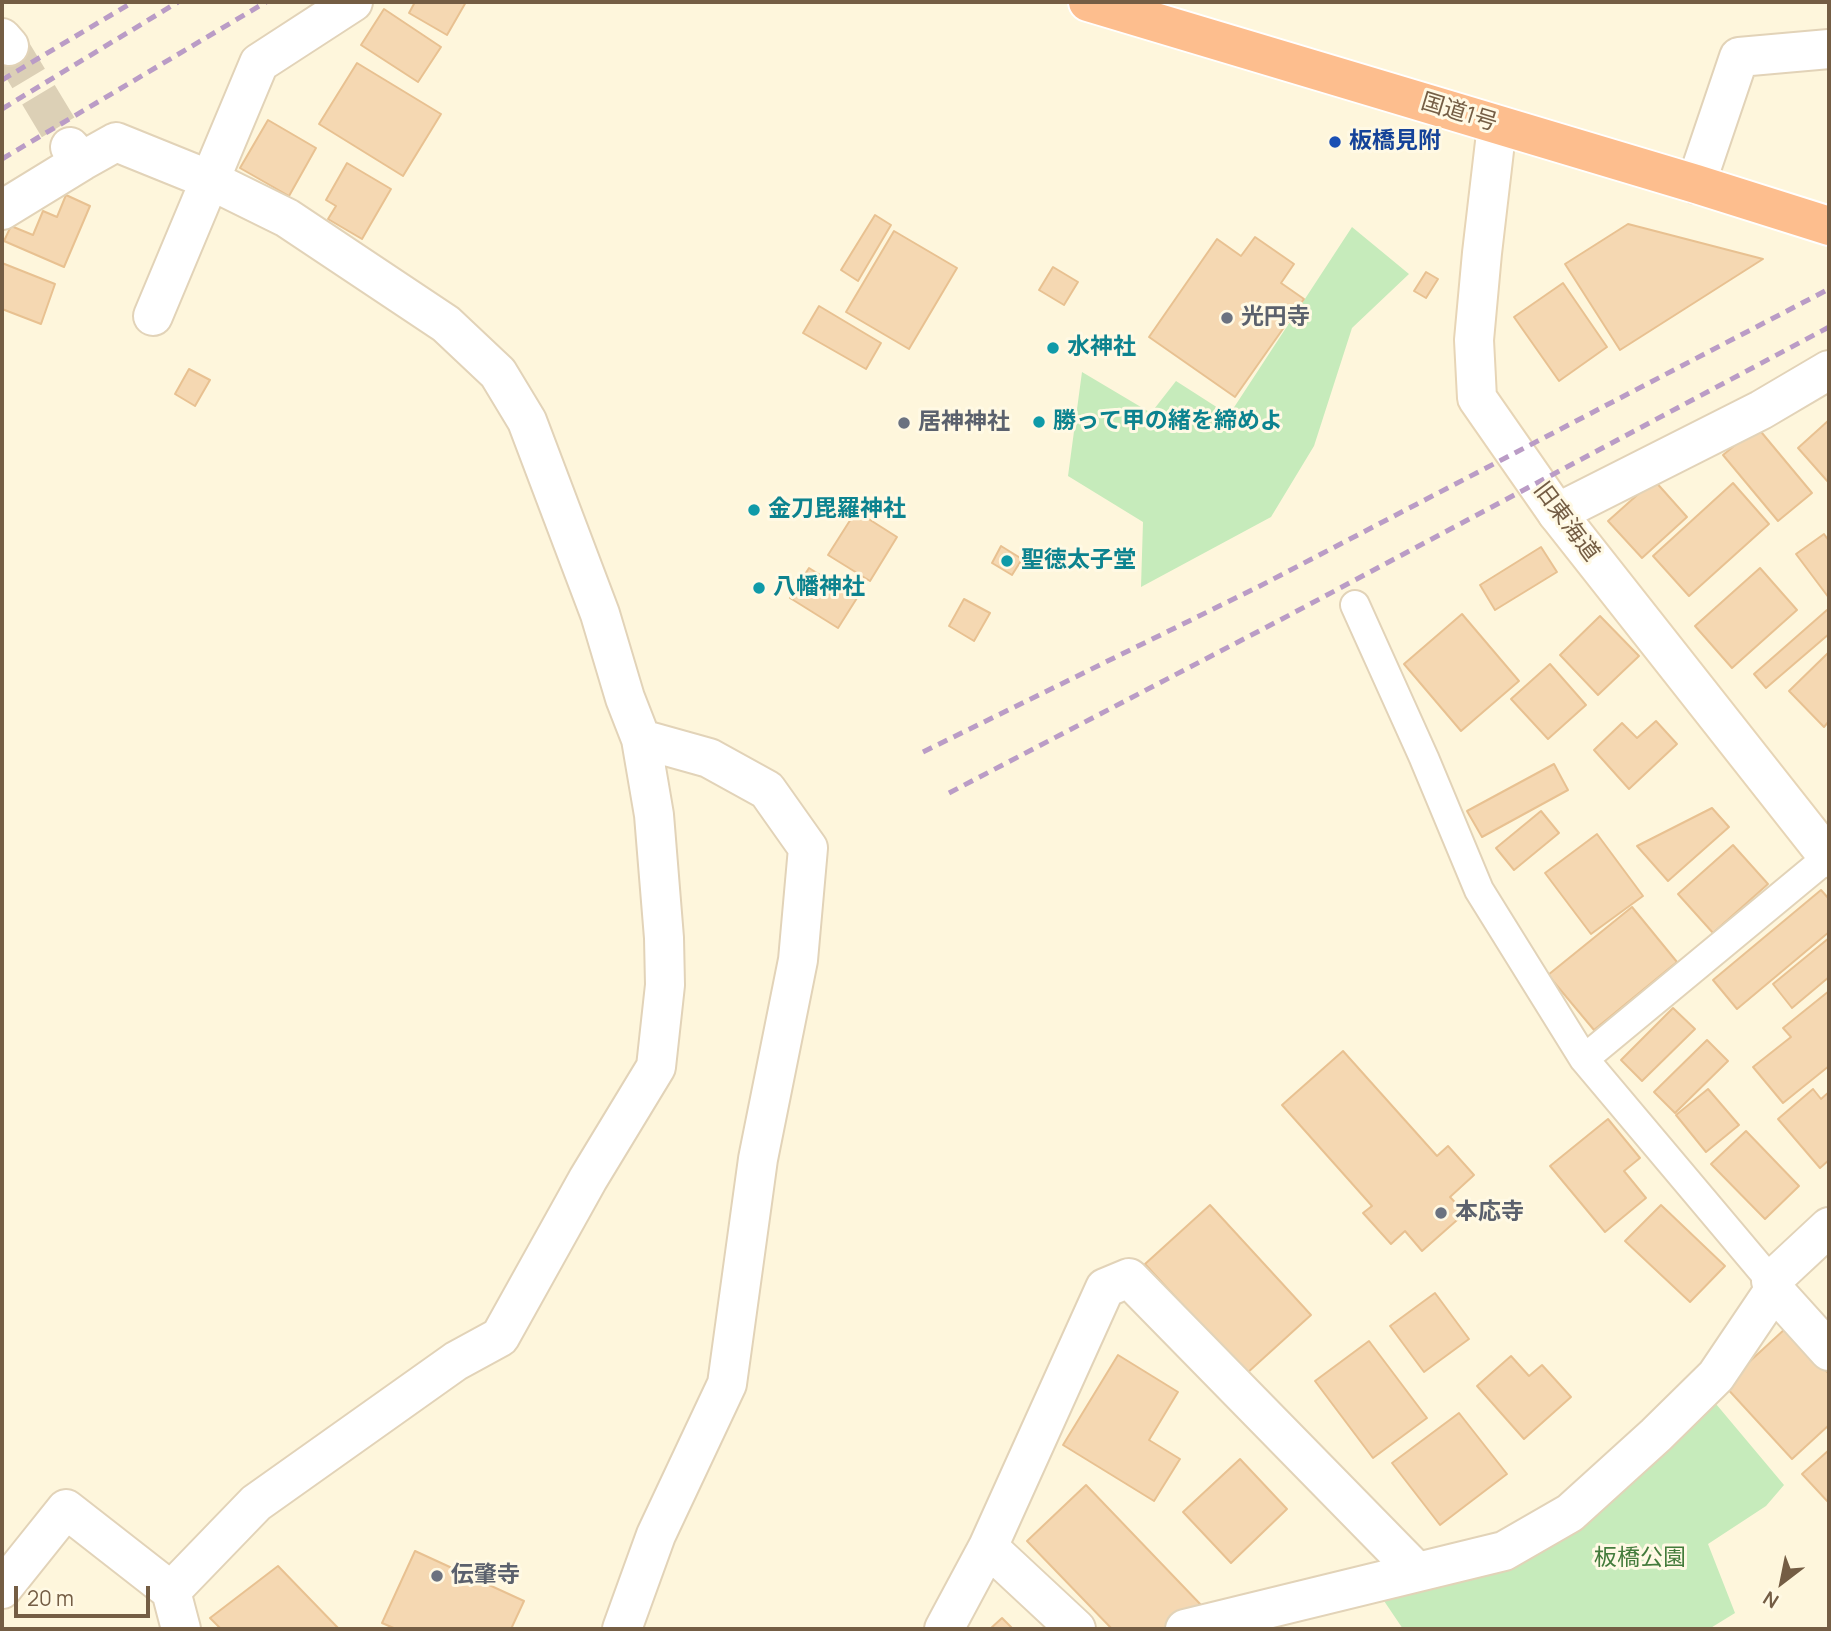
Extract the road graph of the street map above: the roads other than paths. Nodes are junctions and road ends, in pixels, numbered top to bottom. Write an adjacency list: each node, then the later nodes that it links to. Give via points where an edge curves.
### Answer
1 (353, 2): 5 (street, via 259,63)
2 (1088, 2): 4 (highway, 国道1号)
3 (1829, 49): 6 (street, via 1738,57)
4 (1497, 125): 6 (highway, 国道1号); 11 (street, 旧東海道, via 1474,340 1477,398)
5 (210, 180): 7 (street, via 116,142 76,154); 9 (street); 13 (street, via 299,225 446,324 498,373 527,421 600,614)
6 (1696, 184): 8 (highway, 国道1号)
7 (2, 210)
8 (1829, 226)
9 (153, 316)
10 (1829, 370): 11 (street, via 1761,410)
11 (1557, 513): 14 (street, 旧東海道)
12 (1355, 604): 15 (lane, via 1479,890)
13 (641, 739): 22 (street, via 664,938 665,985 656,1067 500,1337 456,1361 256,1503); 24 (street, via 709,758 767,790 808,848 798,960 758,1159 727,1384 656,1535)
14 (1829, 857): 15 (lane)
15 (1584, 1059): 17 (lane)
16 (1829, 1227): 17 (street)
17 (1773, 1285): 18 (street); 20 (street, via 1716,1376 1570,1513 1504,1551)
18 (1829, 1351)
19 (988, 1547): 20 (street, via 1105,1289 1129,1278); 25 (street); 26 (street)
20 (1417, 1572): 27 (street)
21 (2, 1589): 22 (street, via 66,1509)
22 (171, 1591): 23 (street)
23 (181, 1629)
24 (622, 1629)
25 (944, 1629)
26 (1076, 1629)
27 (1185, 1629)

